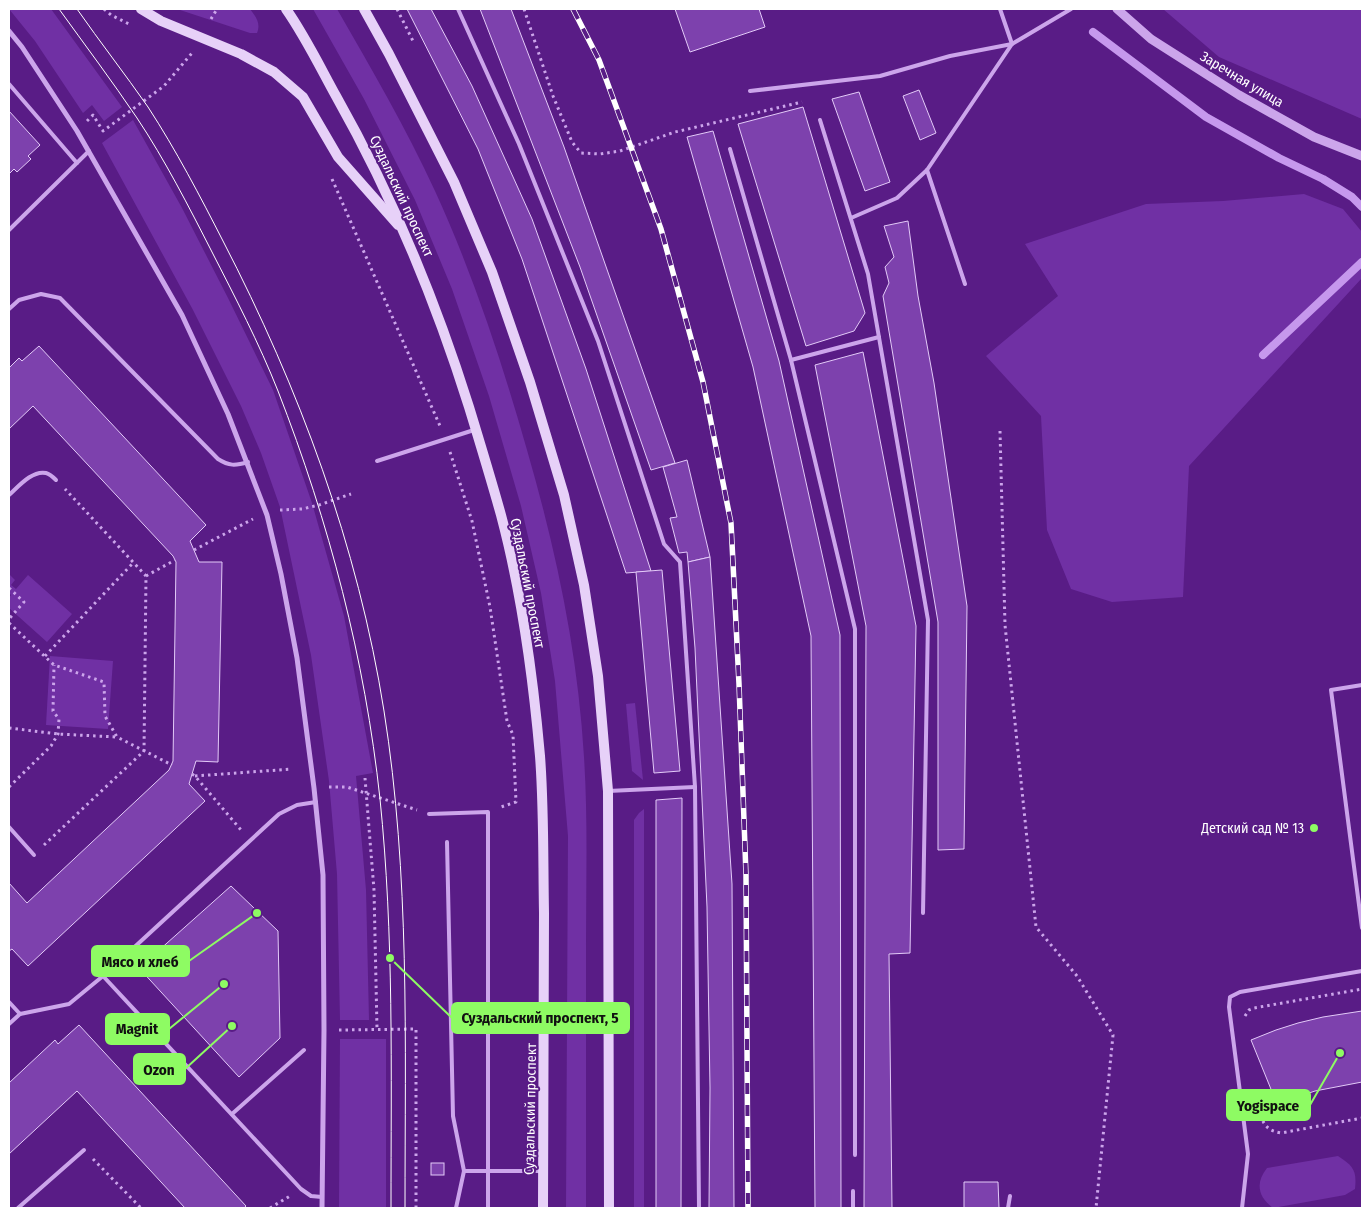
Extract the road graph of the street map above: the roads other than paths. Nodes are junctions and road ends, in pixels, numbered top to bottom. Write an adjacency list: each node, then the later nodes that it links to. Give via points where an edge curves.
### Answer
1 (140, 9): 20 (main road, via 274,72 303,97 338,156)
2 (286, 9): 20 (main road, Суздальский проспект, via 356,131)
3 (364, 9): 32 (main road, via 454,182 492,272 530,382 564,495 584,586 598,676)
4 (458, 9): 31 (lane, via 520,144 598,341 664,544 680,562)
5 (1000, 9): 9 (lane)
6 (1071, 9): 9 (lane)
7 (1117, 9): 15 (street, Заречная улица, via 1151,39 1239,95 1314,137)
8 (9, 31): 14 (street)
9 (1012, 44): 11 (lane, via 950,56 880,76); 17 (lane)
10 (9, 84): 16 (lane)
11 (750, 91)
12 (820, 120): 18 (lane)
13 (730, 149): 24 (lane)
14 (89, 151): 16 (lane); 27 (street, via 182,315)
15 (1362, 156)
16 (77, 163): 19 (lane)
17 (927, 170): 18 (lane, via 897,198); 21 (lane)
18 (851, 218): 23 (lane, via 868,274)
19 (9, 230)
20 (407, 235): 25 (main road, Суздальский проспект, via 452,353)
21 (965, 284)
22 (9, 309): 27 (lane, via 19,300 41,294 60,298 218,459 228,465)
23 (879, 337): 24 (lane); 38 (lane, via 928,620)
24 (792, 360): 48 (lane, via 855,629)
25 (476, 429): 26 (lane); 51 (main road, Суздальский проспект, via 501,516 519,597 540,759)
26 (377, 461)
27 (248, 462): 33 (street, via 281,574 297,658)
28 (56, 480): 29 (lane, via 47,473 37,473)
29 (9, 495)
30 (1362, 685): 39 (lane, via 1331,690)
31 (695, 787): 32 (lane); 61 (lane)
32 (608, 791): 60 (main road)
33 (316, 802): 41 (lane, via 297,805 279,814); 54 (street, via 323,875)
34 (429, 814): 50 (lane, via 488,812)
35 (9, 827): 37 (lane)
36 (447, 842): 49 (lane, via 453,1116)
37 (34, 855)
38 (923, 913)
39 (1362, 928)
40 (1362, 972): 64 (lane, via 1240,992 1230,997 1248,1154)
41 (103, 976): 43 (lane, via 69,1004); 46 (lane)
42 (9, 1002): 43 (lane)
43 (20, 1014): 44 (lane)
44 (9, 1024)
45 (304, 1050): 46 (lane)
46 (232, 1114): 54 (lane, via 301,1189 311,1196)
47 (84, 1150): 55 (lane)
48 (855, 1155)
49 (464, 1171): 50 (lane); 57 (lane)
50 (488, 1171): 51 (lane); 58 (lane)
51 (543, 1171): 59 (main road, Суздальский проспект)
52 (853, 1191): 62 (lane)
53 (1010, 1196): 63 (lane)
54 (322, 1197): 56 (street)
55 (18, 1208)
56 (322, 1208)
57 (456, 1208)
58 (488, 1208)
59 (543, 1208)
60 (609, 1208)
61 (699, 1208)
62 (853, 1208)
63 (1008, 1208)
64 (1242, 1208)

